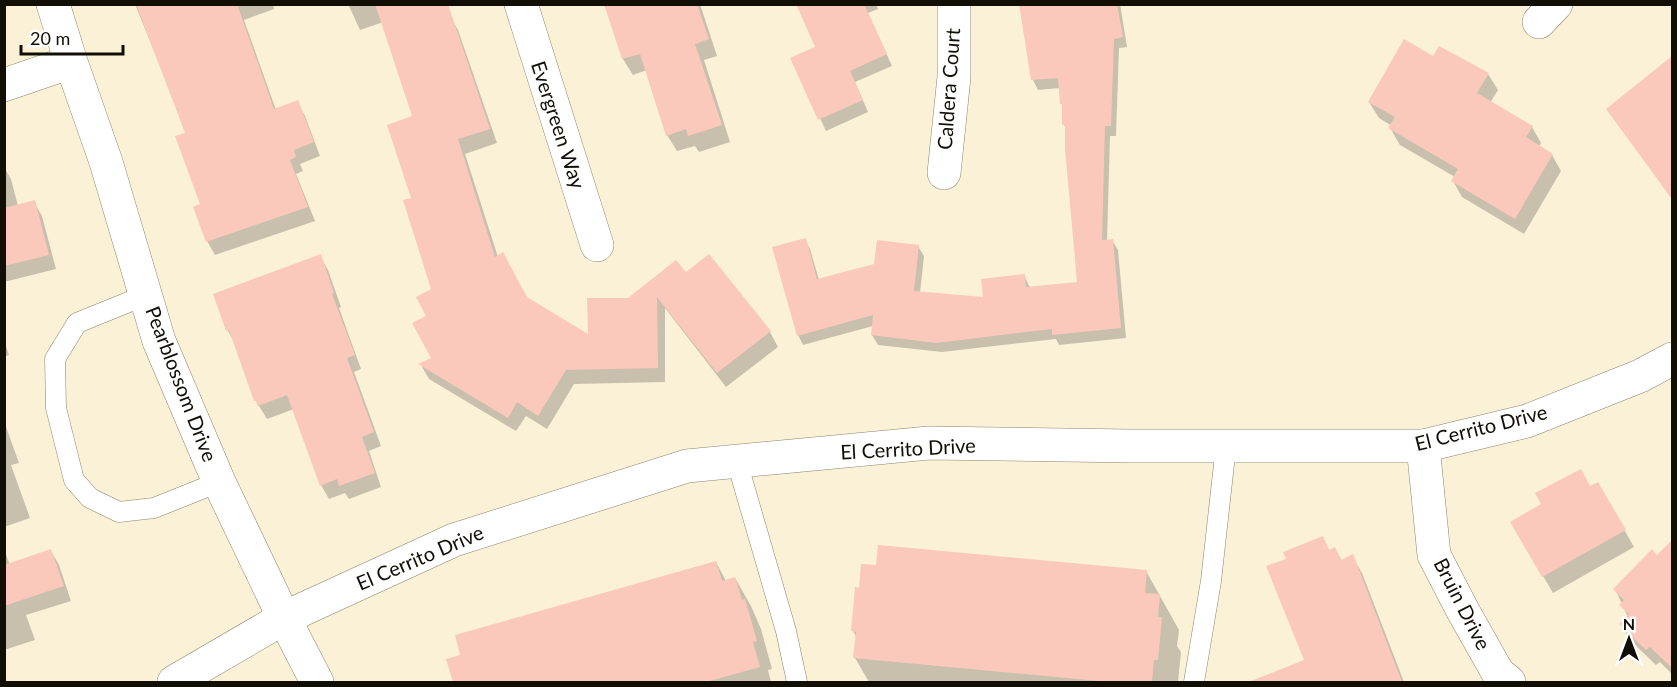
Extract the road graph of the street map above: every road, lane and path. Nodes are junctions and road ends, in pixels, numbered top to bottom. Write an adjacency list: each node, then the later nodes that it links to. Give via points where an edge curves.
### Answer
1 (53, 4): 4 (street, Pearblossom Drive)
2 (520, 4): 7 (street, Evergreen Way)
3 (954, 4): 6 (street, Caldera Court, via 954,77)
4 (71, 62): 5 (street); 8 (street, Pearblossom Drive)
5 (4, 85)
6 (944, 173)
7 (597, 245)
8 (146, 295): 13 (street, Pearblossom Drive, via 159,341); 13 (lane, via 77,323 55,359 56,408 74,480 90,498 119,512 154,508)
9 (1672, 359): 11 (street, El Cerrito Drive, via 1640,376 1527,421)
10 (1226, 446): 11 (street, El Cerrito Drive); 12 (street, El Cerrito Drive, via 929,443); 18 (lane, via 1211,581)
11 (1423, 446): 19 (street, Bruin Drive, via 1434,555 1498,674)
12 (737, 462): 14 (street, El Cerrito Drive, via 687,466 454,540); 17 (lane)
13 (219, 482): 14 (street, Pearblossom Drive)
14 (284, 618): 15 (street, El Cerrito Drive); 16 (street, Pearblossom Drive)
15 (174, 682)
16 (317, 682)
17 (797, 682)
18 (1194, 682)
19 (1509, 682)

